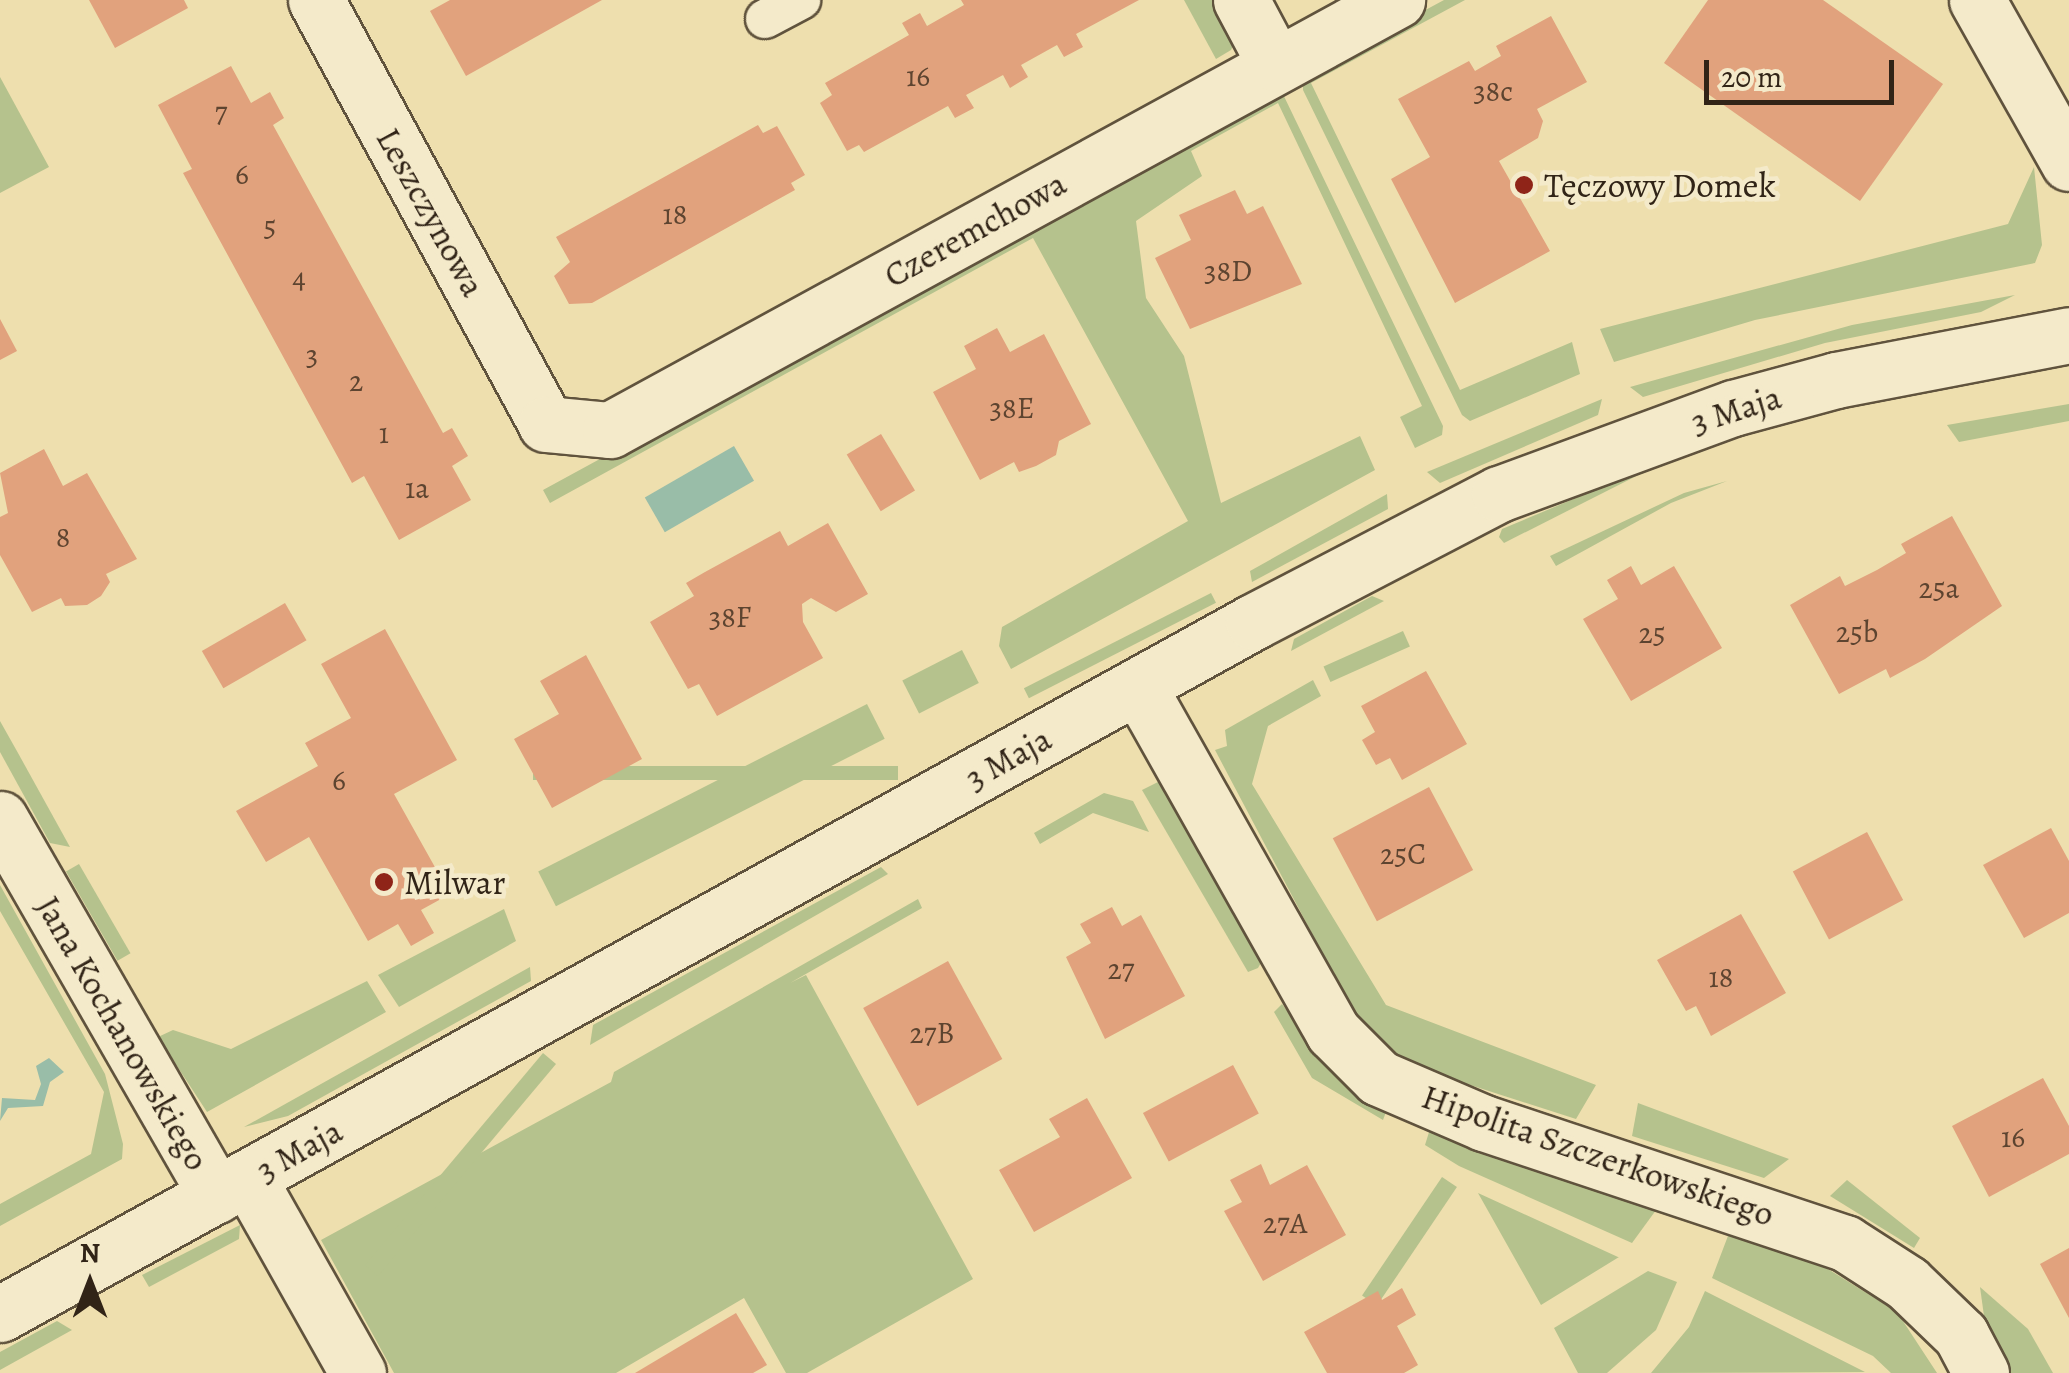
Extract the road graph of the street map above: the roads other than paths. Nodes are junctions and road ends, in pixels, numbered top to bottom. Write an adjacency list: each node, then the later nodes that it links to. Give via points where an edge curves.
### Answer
1 (316, 0): 10 (street, Leszczynowa)
2 (801, 0): 6 (lane)
3 (1241, 0): 7 (street)
4 (1396, 0): 7 (street, Czeremchowa)
5 (1976, 0): 8 (street)
6 (766, 20)
7 (1275, 64): 10 (street, Czeremchowa, via 610,430)
8 (2069, 163)
9 (2069, 335): 11 (street, 3 Maja, via 1836,380 1632,443 1498,494 1396,544)
10 (546, 424)
11 (1138, 686): 13 (street, 3 Maja); 16 (street, Hipolita Szczerkowskiego, via 1333,1032 1379,1078 1484,1123 1846,1243 1961,1334)
12 (0, 819): 13 (street, Jana Kochanowskiego)
13 (232, 1186): 14 (street, 3 Maja); 15 (street, Jana Kochanowskiego)
14 (0, 1314)
15 (358, 1373)
16 (1981, 1373)

